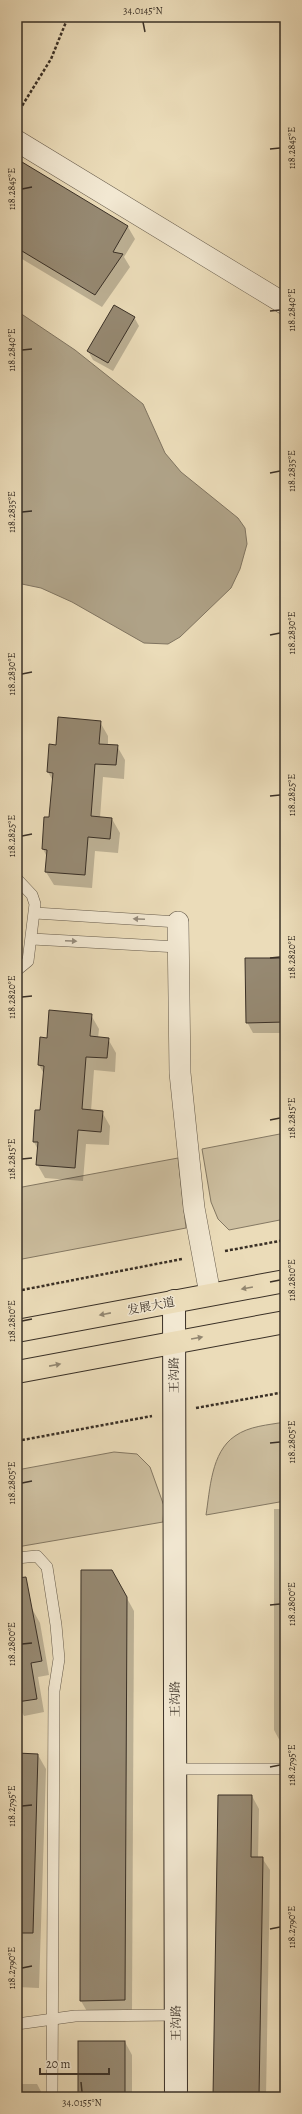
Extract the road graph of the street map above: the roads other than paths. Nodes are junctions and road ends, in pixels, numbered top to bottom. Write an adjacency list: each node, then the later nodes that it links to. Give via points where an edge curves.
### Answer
1 (17, 140): 2 (street)
2 (285, 304)
3 (17, 879): 4 (lane, via 32,895)
4 (35, 913): 5 (lane, one-way to 4); 6 (lane)
5 (178, 922): 7 (street)
6 (32, 939): 7 (lane, one-way to 7); 8 (lane, via 28,961)
7 (178, 947): 10 (street, via 180,1073 194,1208)
8 (17, 970)
9 (285, 1281): 10 (main road, 发展大道, one-way to 10)
10 (210, 1294): 11 (main road, 发展大道)
11 (174, 1301): 13 (main road, 发展大道, one-way to 13); 14 (street, 王沟路)
12 (285, 1322): 14 (main road, one-way to 12)
13 (17, 1331)
14 (174, 1342): 15 (main road, one-way to 14); 17 (street, 王沟路)
15 (17, 1372)
16 (17, 1558): 20 (lane, via 37,1556 47,1567 58,1645 59,1659 54,1691)
17 (175, 1769): 18 (lane); 19 (street, 王沟路)
18 (285, 1769)
19 (176, 2015): 20 (lane); 23 (street, 王沟路)
20 (52, 2018): 21 (lane); 22 (lane)
21 (17, 2024)
22 (52, 2097)
23 (176, 2097)

